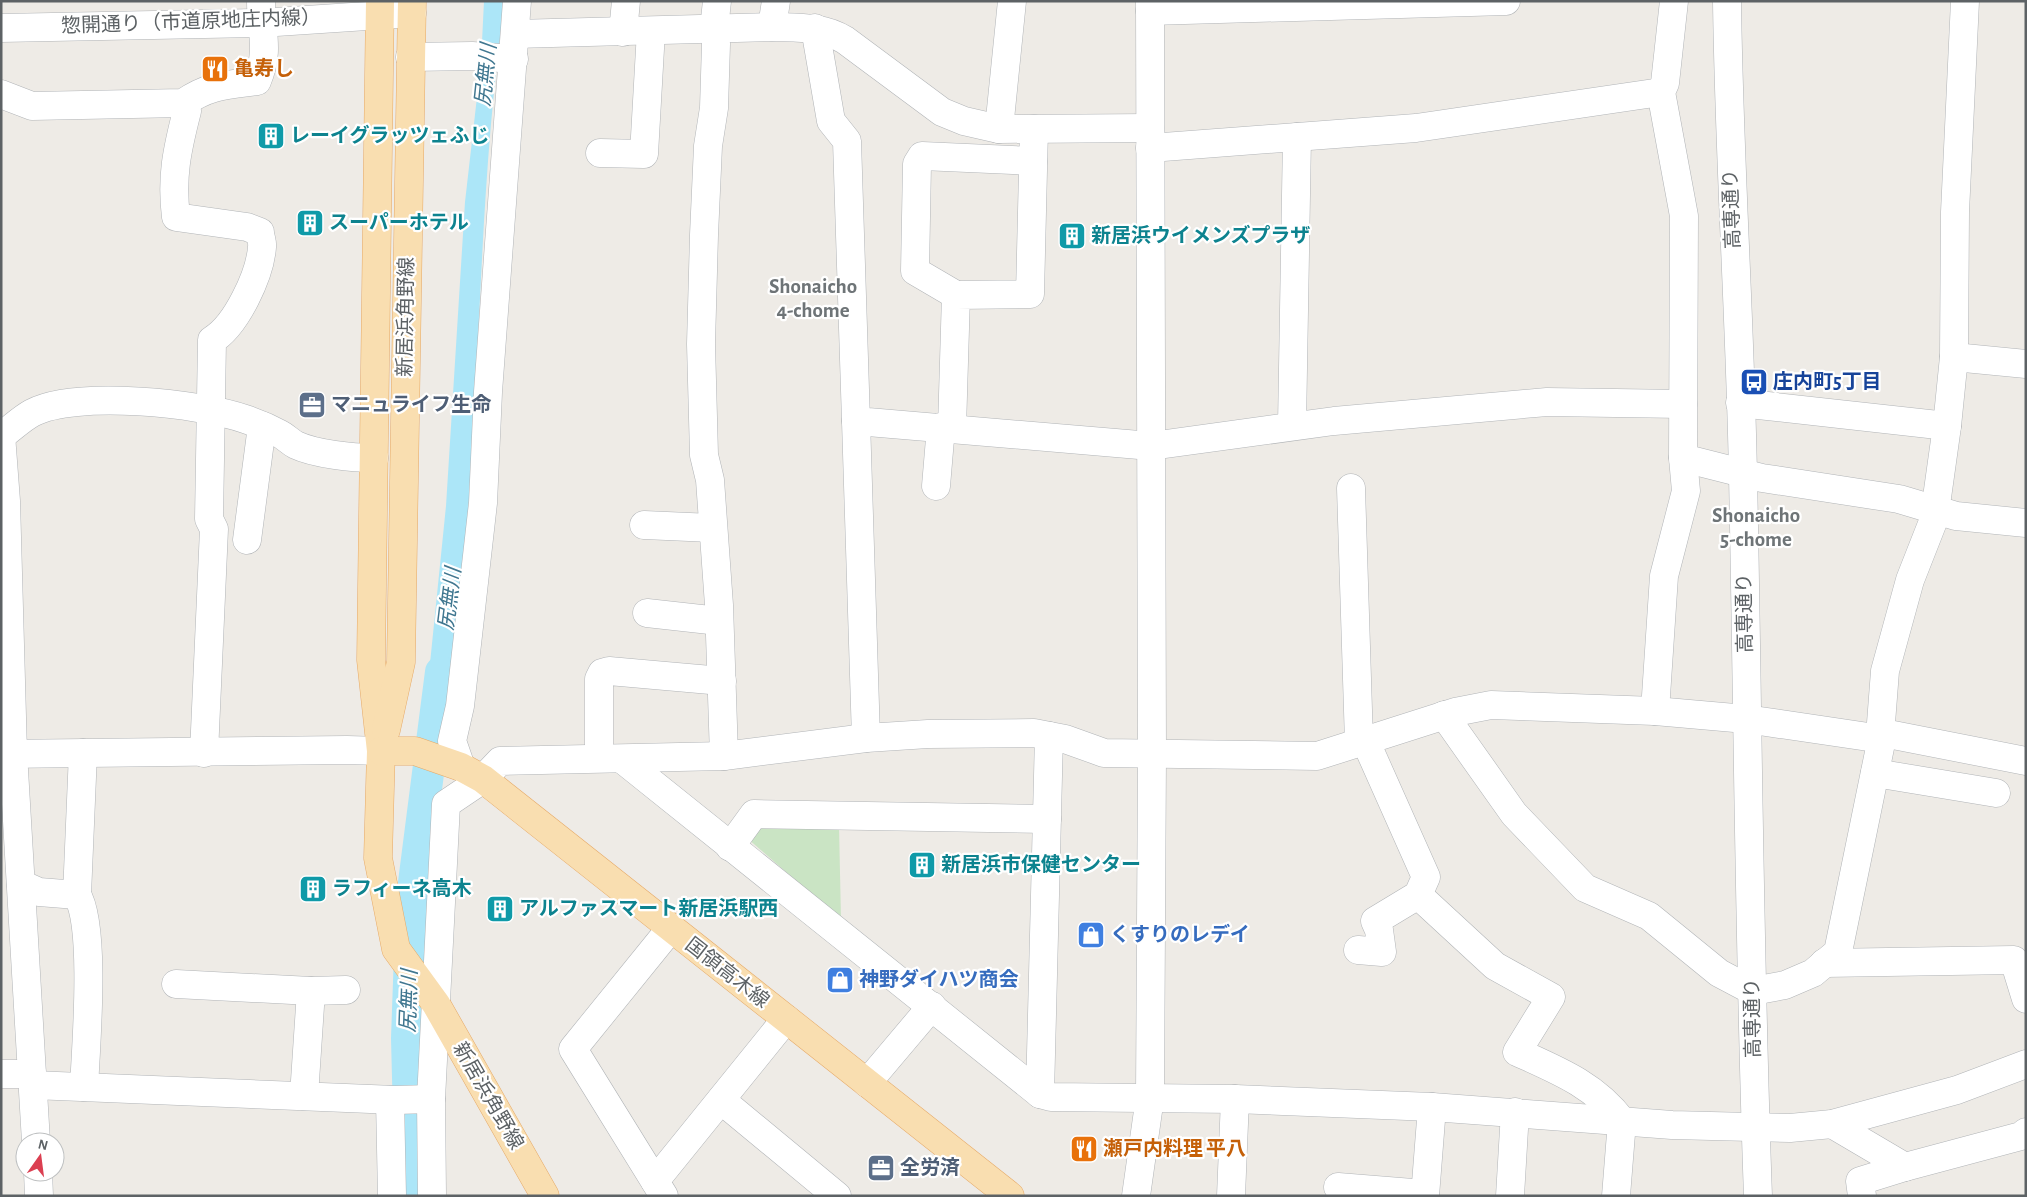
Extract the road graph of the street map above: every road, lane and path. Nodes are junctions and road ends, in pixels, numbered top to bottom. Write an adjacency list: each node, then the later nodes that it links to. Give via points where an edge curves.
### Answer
1 (517, 1): 19 (street)
2 (626, 1): 18 (street)
3 (717, 1): 16 (street)
4 (1012, 1): 24 (street)
5 (1506, 1): 9 (street)
6 (1674, 1): 21 (street, via 1665,83)
7 (1727, 1): 33 (street, 高専通り, via 1728,125)
8 (1965, 1): 31 (street, via 1955,212)
9 (1150, 6): 27 (street)
10 (412, 7): 11 (street, 惣開通り（市道原地庄内線）); 20 (main road, 新居浜角野線)
11 (380, 8): 12 (street, 惣開通り（市道原地庄内線）); 43 (main road, 新居浜角野線)
12 (261, 12): 14 (street, 惣開通り（市道原地庄内線）); 23 (street, via 265,50 258,81 201,90)
13 (774, 14): 15 (street); 16 (street)
14 (1, 28)
15 (815, 28): 24 (street, via 832,32 845,40 942,112); 36 (street, via 830,121 847,140)
16 (714, 29): 17 (street); 51 (street, via 714,108 708,146 701,344 704,455 710,480)
17 (651, 31): 18 (street); 28 (street, via 644,154)
18 (623, 32): 19 (street)
19 (512, 50): 20 (street, via 472,56); 71 (street, via 483,502 460,706)
20 (410, 57): 63 (main road, 新居浜角野線, via 401,662)
21 (1661, 92): 26 (street, via 1416,128); 34 (street, via 1684,216)
22 (1, 94): 23 (street, via 32,106)
23 (182, 102): 35 (street, via 187,111 177,150 173,189 176,217 247,227 260,232 262,246 251,286 232,321 212,340)
24 (999, 129): 25 (street)
25 (1034, 129): 27 (street); 29 (street)
26 (1297, 137): 27 (street); 38 (street)
27 (1150, 138): 42 (street)
28 (600, 153)
29 (1033, 161): 30 (street, via 1030,294); 30 (street, via 922,156 917,164 915,271)
30 (956, 295): 40 (street)
31 (1954, 357): 32 (street); 39 (street)
32 (2026, 364)
33 (1740, 403): 39 (street); 45 (street, 高専通り)
34 (1683, 404): 38 (street, via 1547,402); 44 (street)
35 (212, 412): 37 (street, via 231,414); 41 (street, via 159,402 79,402 31,413); 65 (street, via 209,518 214,529)
36 (856, 421): 40 (street); 61 (street)
37 (262, 426): 43 (street, via 297,445 350,458); 52 (street)
38 (1292, 426): 42 (street)
39 (1947, 426): 48 (street)
40 (947, 428): 42 (street); 46 (street)
41 (1, 440): 66 (street, via 6,501)
42 (1151, 446): 67 (street)
43 (374, 458): 63 (main road, 新居浜角野線, via 371,660)
44 (1683, 458): 45 (street); 56 (street, via 1686,491 1664,576)
45 (1743, 472): 48 (street, via 1762,478 1899,500); 58 (street, 高専通り)
46 (936, 486)
47 (1351, 488): 62 (street)
48 (1933, 510): 49 (street, via 1956,516); 60 (street, via 1934,519 1910,580 1885,671)
49 (2026, 524)
50 (644, 525): 51 (street)
51 (712, 528): 54 (street)
52 (246, 540)
53 (646, 613): 54 (street)
54 (719, 621): 55 (street)
55 (722, 681): 68 (street); 69 (street, via 609,671 602,674 599,679)
56 (1655, 711): 57 (street, via 1491,705); 58 (street)
57 (1444, 715): 62 (street); 86 (street, via 1514,814 1585,888 1650,916 1719,973)
58 (1746, 719): 60 (street); 86 (street, 高専通り)
59 (1050, 736): 61 (street, via 1034,733 928,734); 67 (street, via 1104,753); 75 (street)
60 (1883, 736): 70 (street); 72 (street)
61 (866, 738): 68 (street)
62 (1362, 741): 67 (street, via 1317,756); 78 (street, via 1426,877)
63 (381, 751): 65 (street); 71 (main road); 88 (main road, 新居浜角野線, via 378,858 396,949)
64 (83, 753): 65 (street); 66 (street); 79 (street)
65 (204, 753)
66 (7, 754): 74 (street)
67 (1152, 754): 98 (street)
68 (724, 756): 69 (street)
69 (610, 758): 71 (street); 76 (street)
70 (2026, 761)
71 (450, 764): 80 (main road, 国領高木線); 88 (street)
72 (1875, 773): 73 (street); 82 (street, via 1838,952)
73 (1996, 793)
74 (9, 810): 77 (street)
75 (1047, 819): 76 (street, via 754,814); 96 (street)
76 (730, 847): 89 (street)
77 (22, 884): 79 (street, via 39,892); 93 (street)
78 (1418, 894): 81 (street, via 1375,921 1380,930 1382,952); 104 (street, via 1495,966 1551,997 1516,1052 1576,1079)
79 (77, 895): 95 (street, via 82,902 88,937)
80 (671, 928): 90 (main road, 国領高木線); 112 (street, via 574,1049)
81 (1358, 950)
82 (1824, 963): 86 (street, via 1813,973 1785,985); 87 (street, via 2014,960)
83 (176, 984): 85 (street)
84 (346, 990): 85 (street)
85 (311, 991): 97 (street)
86 (1753, 991): 106 (street, 高専通り)
87 (2026, 999)
88 (433, 1000): 100 (street); 118 (main road, 新居浜角野線)
89 (932, 1006): 94 (street); 96 (street)
90 (786, 1019): 94 (main road, 国領高木線); 101 (street)
91 (2026, 1064): 105 (street, via 1958,1090)
92 (1, 1074): 93 (street)
93 (32, 1080): 95 (street); 107 (street)
94 (867, 1083): 119 (main road, 国領高木線)
95 (84, 1087): 97 (street)
96 (1040, 1094): 98 (street, via 1051,1097)
97 (304, 1096): 100 (street)
98 (1150, 1097): 99 (street); 120 (street)
99 (1235, 1099): 102 (street); 121 (street)
100 (409, 1100): 116 (street); 117 (street)
101 (721, 1100): 112 (street); 113 (street)
102 (1432, 1107): 103 (street); 114 (street)
103 (1515, 1112): 104 (street); 122 (street)
104 (1622, 1121): 106 (street); 123 (street)
105 (1832, 1124): 106 (street); 109 (street)
106 (1755, 1128): 124 (street, 高専通り)
107 (35, 1132)
108 (2024, 1135): 109 (street)
109 (1905, 1167): 125 (street, via 1860,1181)
110 (38, 1182): 115 (street)
111 (1339, 1183): 114 (street)
112 (659, 1188)
113 (826, 1192)
114 (1425, 1195)
115 (39, 1196)
116 (392, 1196)
117 (432, 1196)
118 (545, 1196)
119 (1010, 1196)
120 (1136, 1196)
121 (1231, 1196)
122 (1510, 1196)
123 (1616, 1196)
124 (1758, 1196)
125 (1862, 1196)

